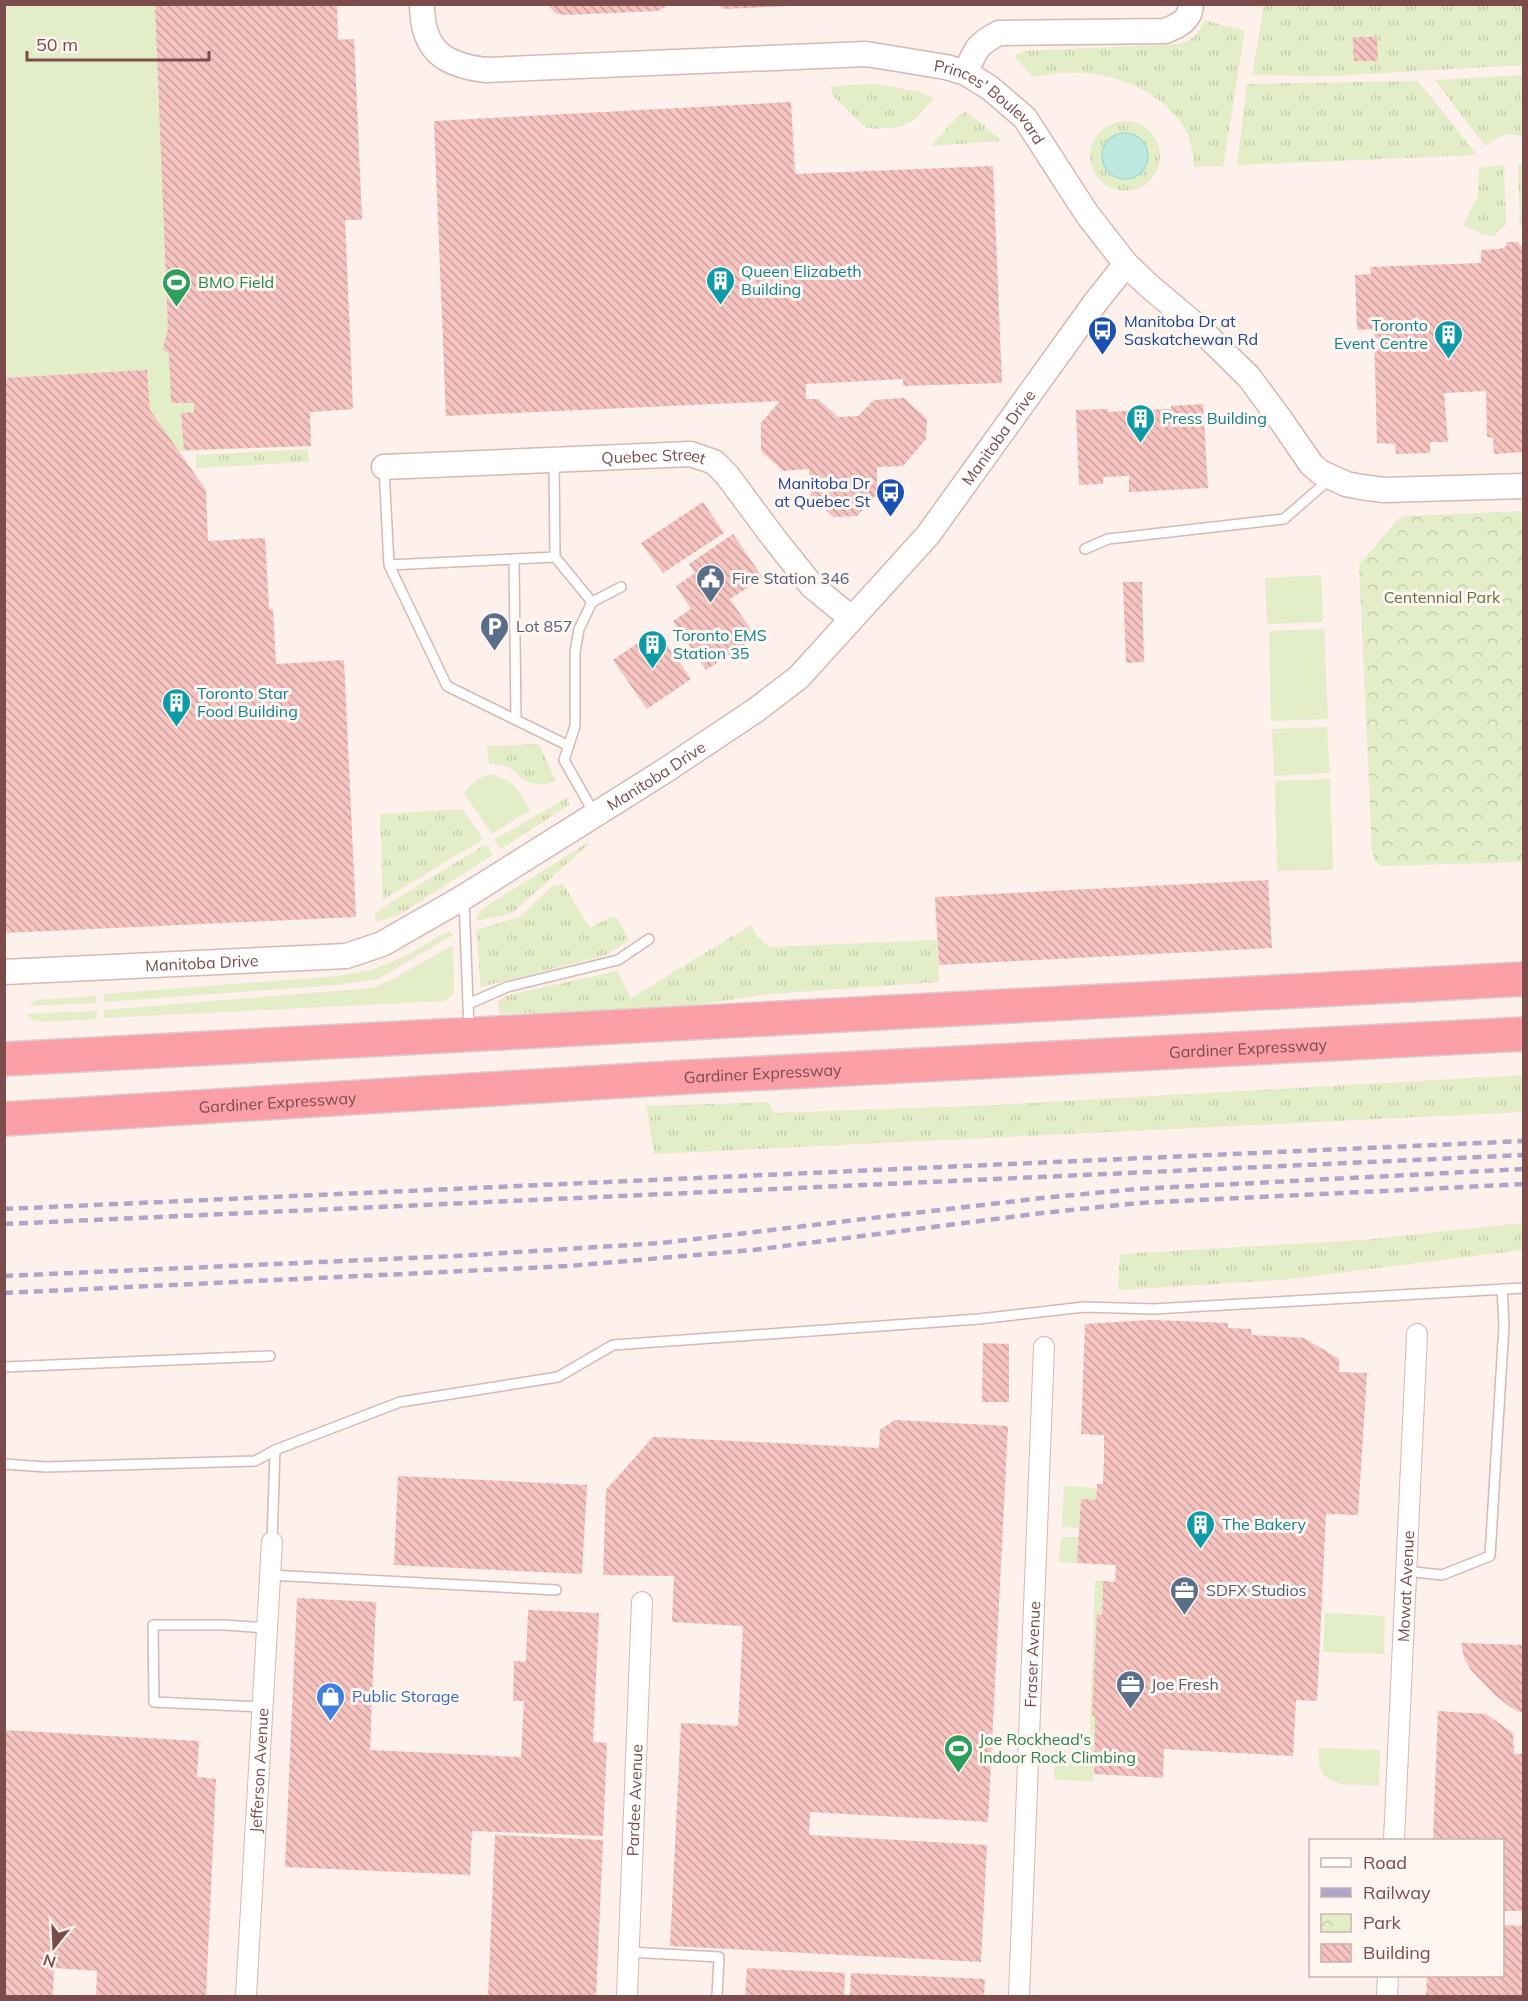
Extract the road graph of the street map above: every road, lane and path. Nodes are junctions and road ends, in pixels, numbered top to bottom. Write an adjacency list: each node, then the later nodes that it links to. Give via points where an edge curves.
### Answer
1 (422, 4): 3 (street, Princes' Boulevard, via 424,30 433,48 449,61 486,70 866,54)
2 (1191, 4): 3 (street, via 1187,19 1165,31 999,33 983,41)
3 (966, 73): 4 (street, Princes' Boulevard, via 1025,118 1087,214)
4 (1126, 264): 7 (street, Princes' Boulevard, via 1249,377 1311,464); 15 (street, Manitoba Drive, via 928,535)
5 (554, 459): 6 (street, Quebec Street); 10 (lane); 15 (street, Quebec Street, via 691,454 714,462 813,586)
6 (384, 467): 12 (lane)
7 (1331, 477): 8 (street, Princes' Boulevard, via 1361,488 1384,490); 9 (lane, via 1284,519 1108,539)
8 (1524, 486)
9 (1085, 549)
10 (555, 557): 11 (lane); 14 (lane)
11 (514, 560): 12 (lane); 16 (lane)
12 (389, 565): 16 (lane, via 447,686)
13 (621, 587): 14 (lane)
14 (592, 603): 17 (lane, via 579,629 575,652 575,726)
15 (851, 618): 18 (street, Manitoba Drive, via 799,676 756,711)
16 (516, 720): 17 (lane)
17 (569, 746): 18 (lane, via 564,760)
18 (595, 815): 19 (street, Manitoba Drive)
19 (464, 897): 21 (street, Manitoba Drive, via 382,944 346,956); 23 (lane)
20 (649, 939): 23 (lane, via 618,960 507,987)
21 (4, 972)
22 (1524, 979): 26 (highway)
23 (468, 1004): 24 (lane)
24 (469, 1029)
25 (1524, 1034): 27 (highway, Gardiner Expressway, via 687,1077)
26 (4, 1059)
27 (4, 1119)
28 (1524, 1288): 29 (lane)
29 (1502, 1289): 34 (lane, via 1153,1309 1084,1307 979,1319 613,1345 558,1377 400,1402); 37 (lane, via 1504,1325 1490,1556 1442,1575)
30 (1417, 1334): 37 (street, Mowat Avenue)
31 (1044, 1347): 49 (street, Fraser Avenue)
32 (270, 1356): 33 (lane)
33 (4, 1367)
34 (275, 1450): 35 (lane, via 255,1461 46,1467); 36 (lane)
35 (4, 1464)
36 (272, 1542): 38 (street, Jefferson Avenue)
37 (1406, 1571): 43 (street, Mowat Avenue)
38 (269, 1575): 39 (lane); 41 (street, Jefferson Avenue)
39 (556, 1590)
40 (642, 1602): 44 (street, Pardee Avenue)
41 (266, 1628): 42 (street, Jefferson Avenue); 42 (lane, via 153,1624 154,1702)
42 (262, 1707): 46 (street, Jefferson Avenue)
43 (1394, 1839)
44 (629, 1952): 47 (street, Pardee Avenue); 48 (lane, via 719,1957)
45 (1388, 1977): 50 (street)
46 (246, 1996)
47 (627, 1996)
48 (717, 1996)
49 (1019, 1996)
50 (1387, 1996)

